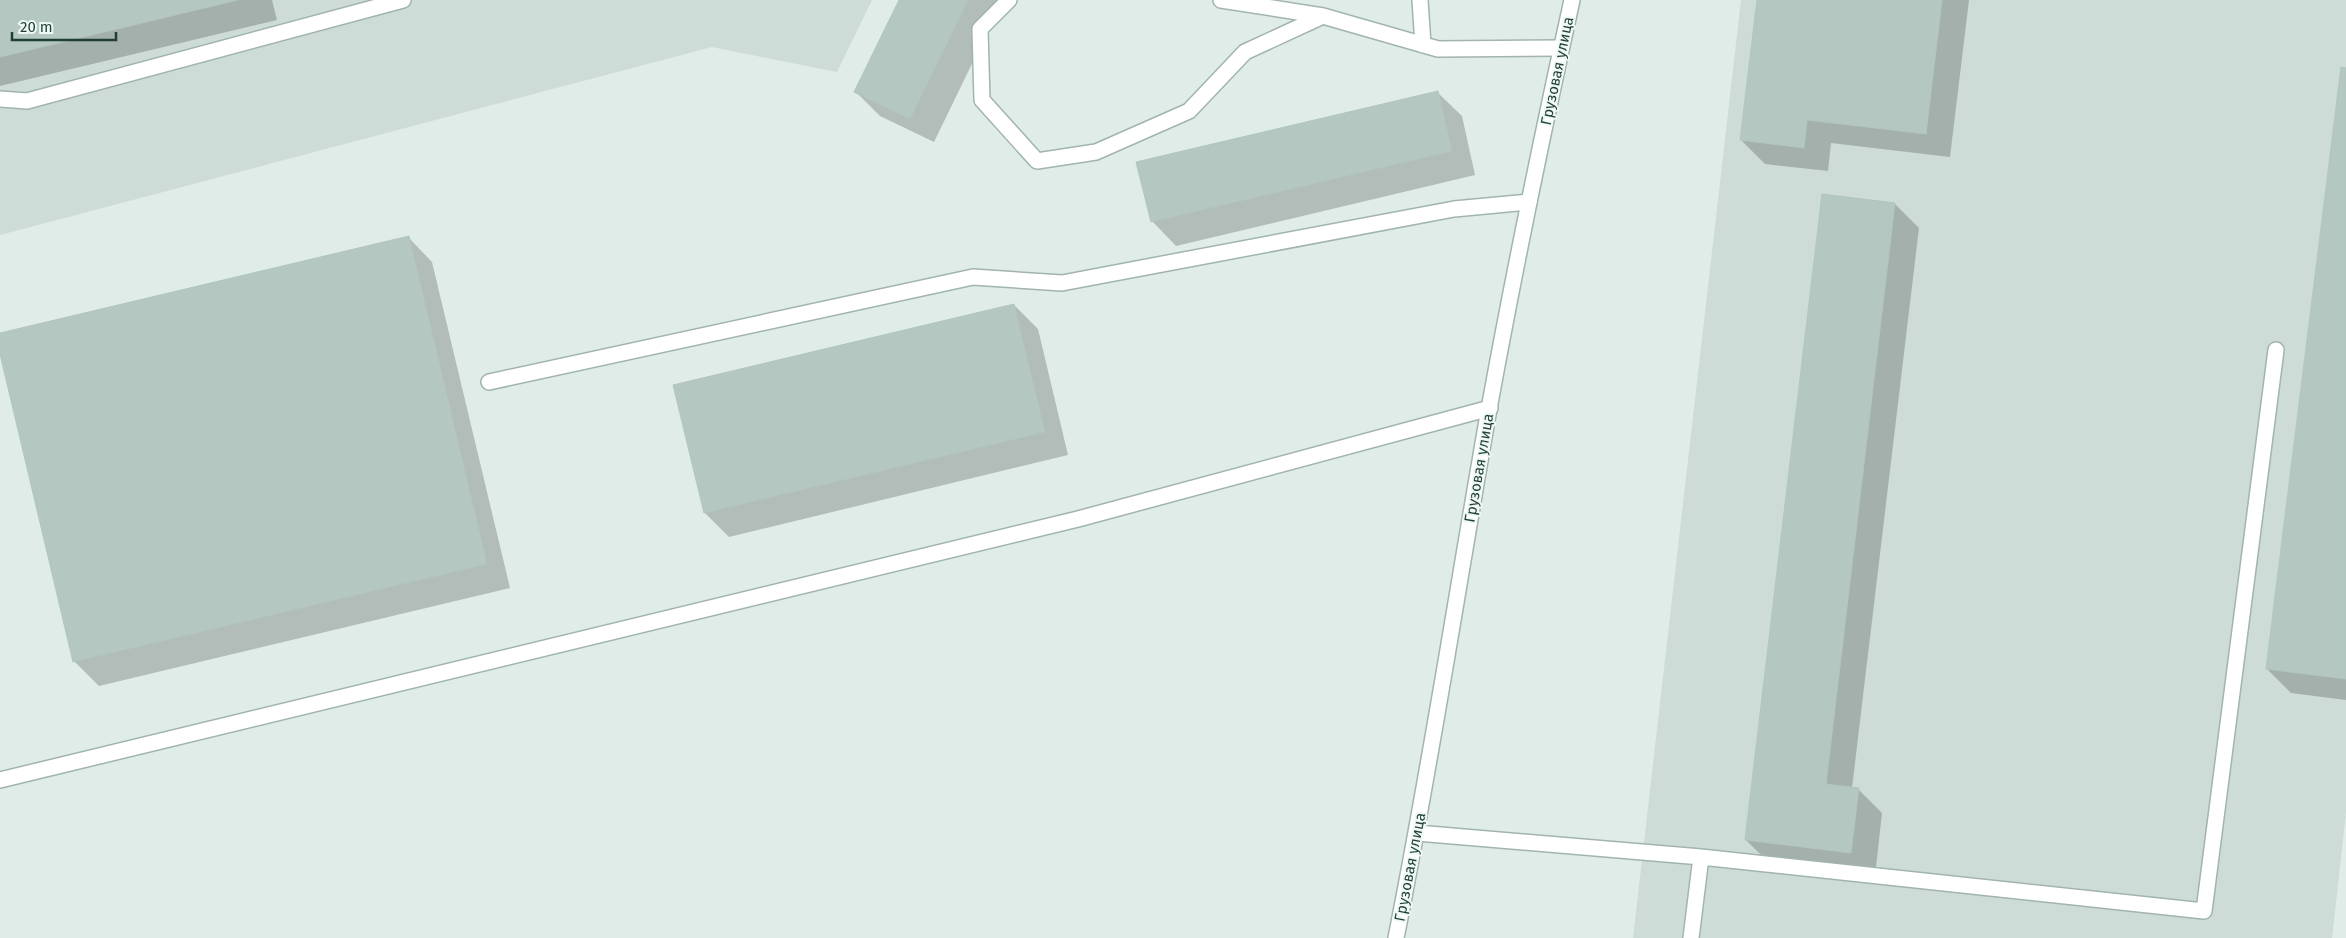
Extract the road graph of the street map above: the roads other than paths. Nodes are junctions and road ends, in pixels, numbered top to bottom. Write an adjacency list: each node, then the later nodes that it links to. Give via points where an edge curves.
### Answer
1 (403, 0): 9 (street, via 27,101)
2 (1009, 0): 6 (street, via 980,29 982,100 1036,161 1096,152 1189,111 1246,52)
3 (1221, 0): 6 (street)
4 (1420, 0): 7 (street)
5 (1572, 0): 8 (street, Грузовая улица)
6 (1322, 16): 7 (street)
7 (1423, 45): 8 (street, via 1438,49)
8 (1561, 48): 10 (street, Грузовая улица)
9 (0, 99)
10 (1529, 202): 12 (street, via 1454,209 1062,283 973,277); 13 (street, Грузовая улица)
11 (2276, 350): 16 (street, via 2204,911)
12 (489, 382)
13 (1490, 408): 14 (street, via 1078,519); 15 (street, Грузовая улица)
14 (0, 780)
15 (1417, 833): 16 (street); 17 (street, Грузовая улица)
16 (1701, 857): 18 (street)
17 (1396, 938)
18 (1691, 938)

